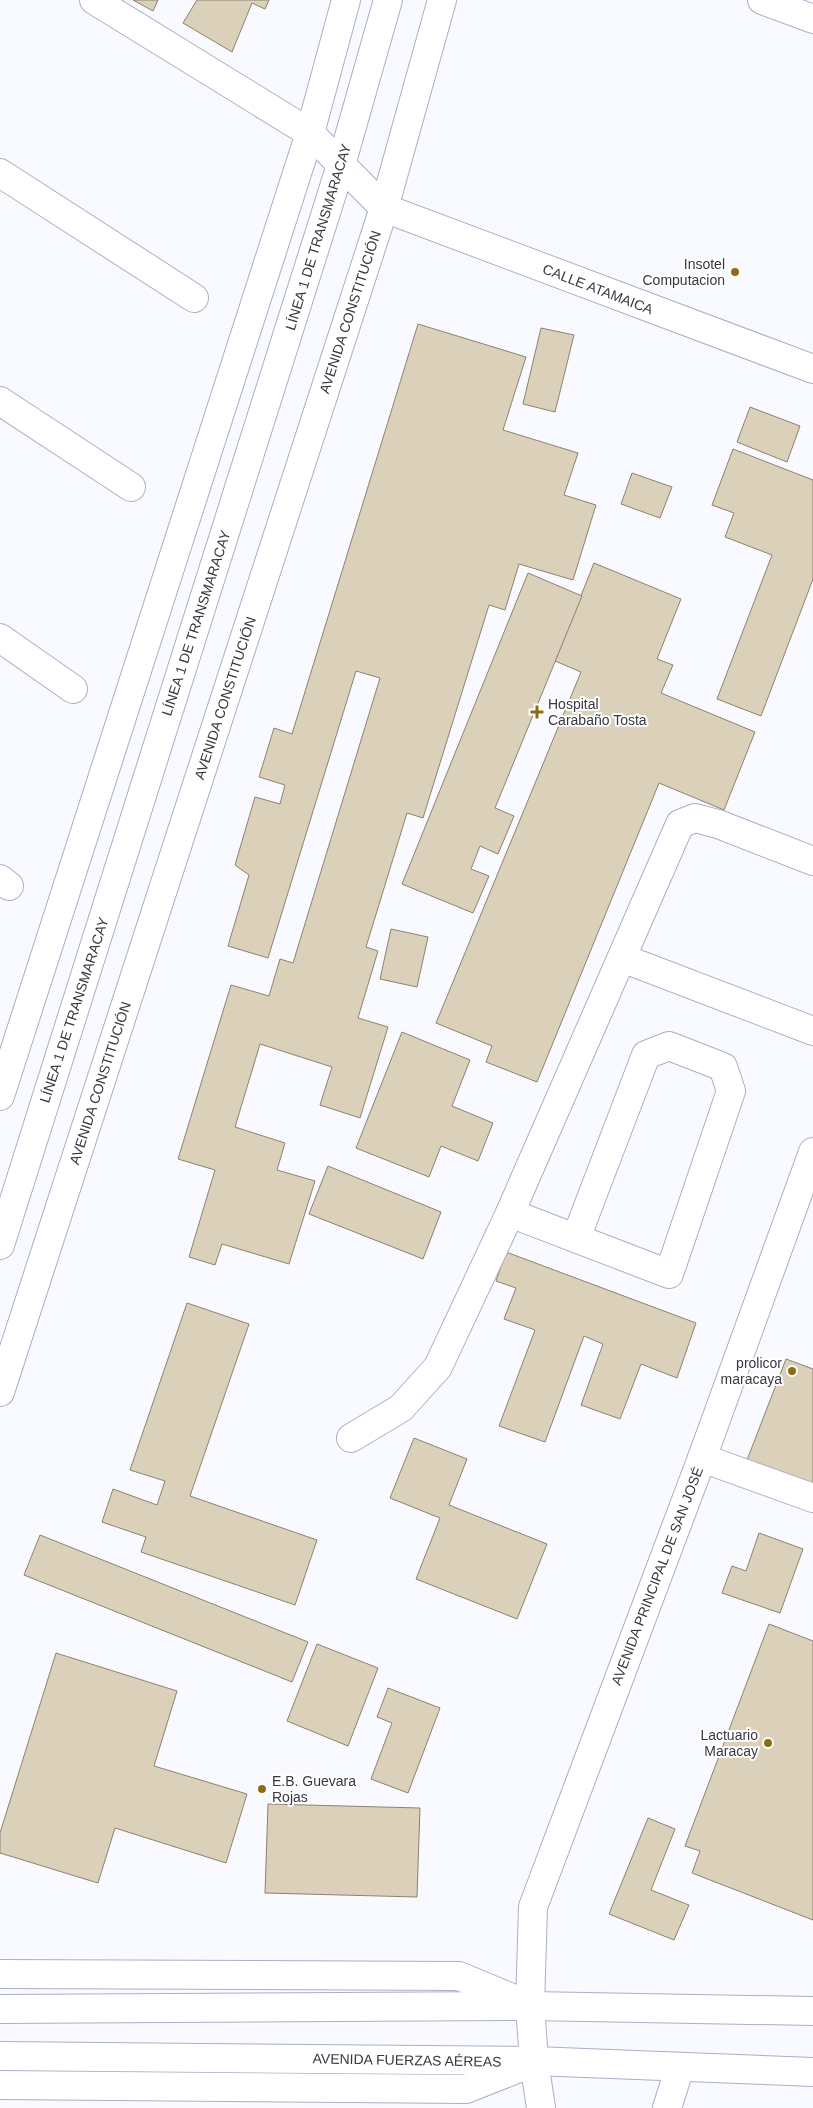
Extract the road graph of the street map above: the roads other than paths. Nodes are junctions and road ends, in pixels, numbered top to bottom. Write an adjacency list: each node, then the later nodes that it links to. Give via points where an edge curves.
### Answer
1 (94, 0): 7 (street)
2 (346, 0): 7 (street)
3 (388, 0): 8 (street, LÍNEA 1 DE TRANSMARACAY)
4 (442, 0): 10 (street, AVENIDA CONSTITUCIÓN)
5 (762, 0): 6 (street)
6 (813, 19)
7 (310, 133): 8 (street); 20 (street)
8 (341, 165): 10 (street); 24 (street, LÍNEA 1 DE TRANSMARACAY)
9 (0, 173): 11 (street)
10 (384, 208): 12 (street, CALLE ATAMAICA); 25 (street, AVENIDA CONSTITUCIÓN)
11 (194, 298)
12 (813, 369)
13 (0, 400): 14 (street)
14 (131, 487)
15 (0, 638): 16 (street)
16 (73, 689)
17 (813, 861): 18 (street, via 718,824 695,818 680,824)
18 (622, 958): 19 (street); 22 (street)
19 (813, 1031)
20 (0, 1096)
21 (813, 1152): 27 (street, AVENIDA PRINCIPAL DE SAN JOSÉ)
22 (510, 1213): 23 (street); 26 (street, via 438,1367 401,1408)
23 (576, 1238): 23 (street, via 669,1274 731,1090 723,1067 669,1046 646,1055)
24 (0, 1246)
25 (0, 1392)
26 (351, 1438)
27 (702, 1458): 28 (street); 30 (street, AVENIDA PRINCIPAL DE SAN JOSÉ, via 533,1907)
28 (813, 1498)
29 (0, 1974): 30 (street, via 459,1976)
30 (530, 2006): 31 (street); 32 (street); 34 (street, AVENIDA PRINCIPAL DE SAN JOSÉ)
31 (0, 2009)
32 (813, 2011)
33 (0, 2056): 34 (street, AVENIDA FUERZAS AÉREAS)
34 (534, 2061): 35 (street, AVENIDA FUERZAS AÉREAS); 37 (street, via 466,2089); 38 (street, AVENIDA PRINCIPAL DE SAN JOSÉ)
35 (680, 2067): 36 (street, AVENIDA FUERZAS AÉREAS); 39 (street)
36 (813, 2072)
37 (0, 2085)
38 (542, 2108)
39 (667, 2108)

